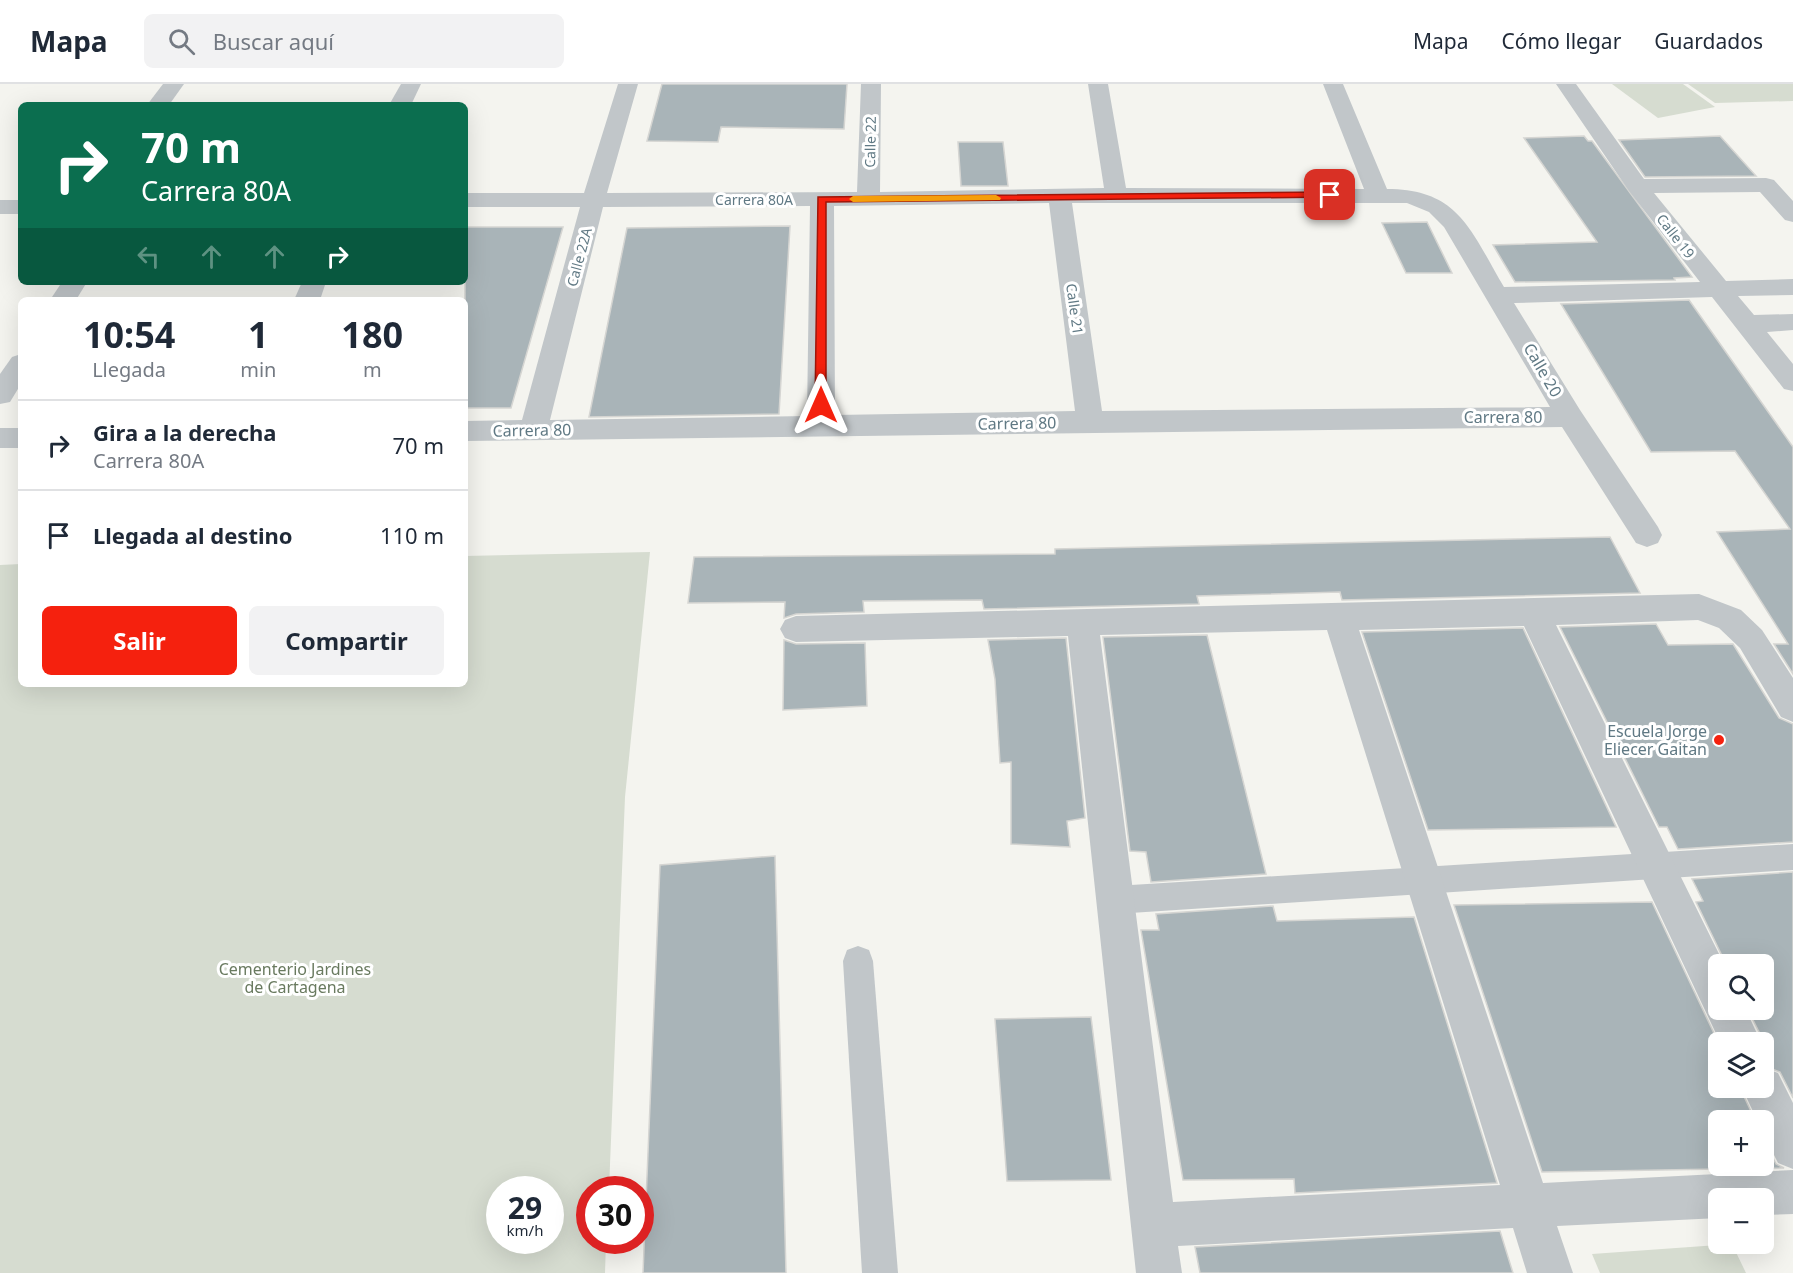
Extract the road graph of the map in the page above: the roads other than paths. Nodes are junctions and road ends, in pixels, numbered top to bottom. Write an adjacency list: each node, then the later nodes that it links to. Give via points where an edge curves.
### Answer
1 (174, 84): 8 (street)
2 (411, 84): 9 (street)
3 (628, 84): 14 (street, Calle 22A)
4 (871, 84): 16 (street, Calle 22)
5 (1098, 84): 11 (street)
6 (1333, 84): 12 (street)
7 (1566, 84): 10 (street, Calle 19)
8 (160, 102)
9 (402, 102)
10 (1637, 186): 21 (street, via 1766,184); 23 (street, Calle 19)
11 (1116, 195): 12 (street, Carrera 80A); 13 (street, Carrera 80A)
12 (1378, 195): 20 (street, Carrera 80A, via 1410,196)
13 (1060, 197): 16 (street, Carrera 80A); 31 (street, Calle 21)
14 (594, 198): 15 (street, Carrera 80A); 17 (street, Carrera 80A); 33 (street, Calle 22A)
15 (822, 199): 16 (street, Carrera 80A); 32 (street)
16 (867, 199)
17 (468, 200)
18 (0, 207): 19 (street)
19 (18, 207)
20 (1437, 207): 24 (street, Calle 20, via 1453,223)
21 (1793, 215)
22 (1793, 287): 23 (street)
23 (1717, 289): 24 (street); 26 (street, Calle 19)
24 (1498, 295): 30 (street, Calle 20)
25 (1793, 322): 26 (street)
26 (1745, 324): 28 (street, Calle 19)
27 (18, 368): 29 (street)
28 (1793, 382)
29 (0, 395)
30 (1570, 417): 31 (street, Carrera 80); 37 (street, Calle 20)
31 (1090, 421): 32 (street, Carrera 80)
32 (821, 427): 33 (street, Carrera 80)
33 (533, 430): 34 (street, Carrera 80)
34 (468, 431)
35 (0, 438): 36 (street)
36 (18, 438)
37 (1647, 535)
38 (1534, 613): 39 (street); 42 (street, via 1700,607 1730,619 1751,639); 44 (street)
39 (1339, 617): 40 (street); 45 (street)
40 (1082, 622): 41 (street); 46 (street)
41 (795, 629)
42 (1793, 707)
43 (1793, 857): 44 (lane)
44 (1655, 866): 45 (lane); 48 (street)
45 (1424, 880): 46 (lane); 52 (street)
46 (1115, 900): 53 (street)
47 (858, 961): 54 (lane)
48 (1708, 974)
49 (1768, 1098): 50 (street)
50 (1793, 1148)
51 (1793, 1192): 52 (street)
52 (1528, 1205): 53 (street); 56 (street)
53 (1154, 1225): 55 (street)
54 (880, 1273)
55 (1159, 1273)
56 (1550, 1273)

